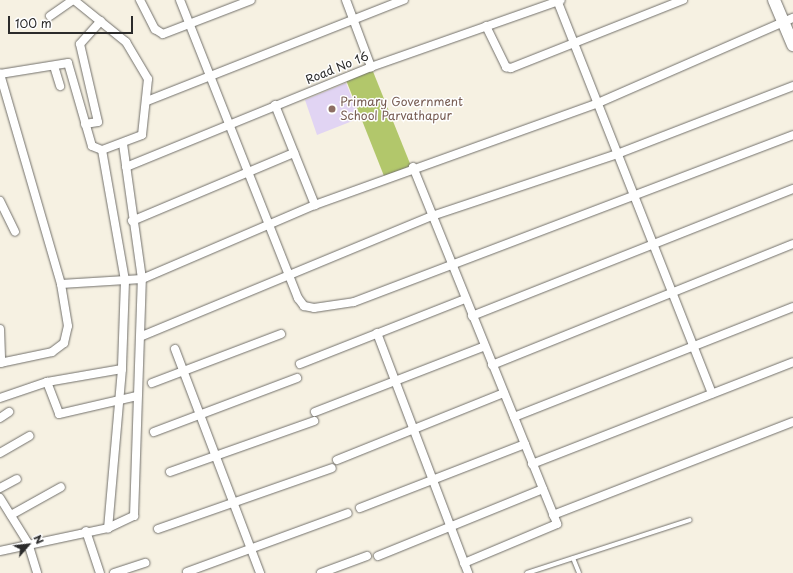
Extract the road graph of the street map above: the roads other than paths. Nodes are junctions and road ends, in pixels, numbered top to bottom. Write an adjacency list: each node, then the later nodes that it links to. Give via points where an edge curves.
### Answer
1 (74, 0): 10 (street); 13 (street)
2 (140, 0): 14 (street, via 158,33)
3 (180, 0): 14 (street)
4 (251, 0): 14 (street)
5 (346, 0): 11 (street)
6 (404, 0): 11 (street)
7 (559, 0): 15 (street, Road No 16); 16 (street)
8 (683, 0): 16 (street)
9 (774, 0): 12 (street)
10 (50, 16)
11 (353, 19): 19 (street); 20 (street)
12 (788, 20): 17 (street); 24 (street)
13 (101, 21): 23 (street, via 126,42 143,67 148,79); 27 (street, via 80,44 98,122)
14 (189, 23): 20 (street)
15 (486, 26): 16 (street, via 509,68); 19 (street, Road No 16)
16 (572, 42): 24 (street)
17 (793, 45)
18 (54, 66): 21 (street); 27 (street, via 68,63); 50 (street, via 0,74)
19 (371, 67): 25 (street, Road No 16)
20 (213, 77): 23 (street); 26 (street)
21 (60, 86)
22 (793, 86): 32 (street)
23 (147, 101): 29 (street, via 142,135)
24 (598, 103): 32 (street); 34 (street)
25 (275, 106): 26 (street, Road No 16); 31 (street)
26 (232, 122): 33 (street, Road No 16); 35 (street)
27 (85, 124): 30 (street, via 92,146)
28 (793, 135): 37 (street)
29 (123, 143): 30 (street); 33 (street)
30 (102, 150): 49 (street)
31 (294, 153): 35 (street); 39 (street)
32 (617, 154): 37 (street); 40 (street)
33 (126, 167): 41 (street)
34 (413, 167): 39 (street); 40 (street)
35 (249, 173): 41 (street); 42 (street)
36 (793, 189): 45 (street)
37 (632, 196): 45 (street); 46 (street)
38 (0, 201): 43 (street)
39 (315, 205): 42 (street)
40 (432, 216): 46 (street); 47 (street)
41 (132, 221): 48 (street)
42 (269, 223): 47 (street); 48 (street)
43 (15, 232)
44 (793, 244): 51 (street)
45 (651, 246): 51 (street); 54 (street)
46 (451, 265): 47 (street, via 354,302 314,308 304,306); 52 (street)
47 (288, 274): 58 (street)
48 (142, 278): 49 (street); 58 (street)
49 (125, 281): 50 (street); 66 (street)
50 (61, 284): 63 (street, via 68,326 64,343 52,352)
51 (670, 294): 60 (street); 65 (street)
52 (465, 299): 54 (street); 56 (street)
53 (793, 307): 60 (street)
54 (472, 316): 59 (street)
55 (0, 329): 63 (street)
56 (377, 333): 64 (street); 69 (street)
57 (281, 334): 67 (street)
58 (142, 336): 74 (street)
59 (485, 346): 65 (street); 69 (street)
60 (691, 346): 73 (street); 80 (street)
61 (175, 349): 67 (street)
62 (793, 362): 73 (street)
63 (0, 363)
64 (300, 364)
65 (492, 365): 72 (street)
66 (122, 369): 70 (street); 76 (street)
67 (183, 370): 71 (street); 78 (street)
68 (297, 378): 78 (street)
69 (395, 381): 79 (street); 84 (street)
70 (47, 382): 75 (street); 76 (street, via 58,414)
71 (152, 383)
72 (504, 393): 80 (street); 84 (street)
73 (712, 394): 91 (street)
74 (137, 396): 76 (street); 107 (street, via 136,507 134,516 127,522)
75 (0, 398)
76 (117, 400): 107 (street)
77 (9, 412): 81 (street)
78 (199, 412): 85 (street); 89 (street)
79 (315, 412)
80 (514, 417): 87 (street)
81 (0, 418)
82 (314, 421): 89 (street)
83 (793, 422): 104 (street)
84 (413, 429): 90 (street); 95 (street)
85 (154, 432)
86 (29, 436): 88 (street)
87 (525, 444): 91 (street); 95 (street)
88 (0, 452)
89 (215, 454): 93 (street); 100 (street)
90 (337, 460)
91 (532, 464): 98 (street)
92 (332, 468): 100 (street)
93 (170, 472)
94 (17, 479): 97 (street)
95 (432, 480): 101 (street); 106 (street)
96 (61, 487): 103 (street)
97 (0, 488)
98 (543, 488): 104 (street); 106 (street)
99 (0, 498): 103 (street)
100 (234, 502): 108 (street); 111 (street)
101 (360, 508)
102 (348, 513): 111 (street)
103 (11, 515): 110 (street)
104 (553, 515): 117 (street, via 555,527)
105 (690, 520): 115 (lane)
106 (450, 526): 114 (street); 117 (street)
107 (108, 528): 109 (street)
108 (158, 529)
109 (86, 531): 110 (street); 120 (street)
110 (28, 543): 112 (street); 119 (street)
111 (250, 547): 118 (street); 122 (street)
112 (0, 551)
113 (367, 556): 123 (street)
114 (378, 556)
115 (573, 558): 125 (lane); 126 (lane)
116 (145, 563): 121 (street)
117 (464, 563): 124 (street)
118 (186, 572)
119 (37, 573)
120 (100, 573)
121 (114, 573)
122 (260, 573)
123 (320, 573)
124 (468, 573)
125 (527, 573)
126 (579, 573)

